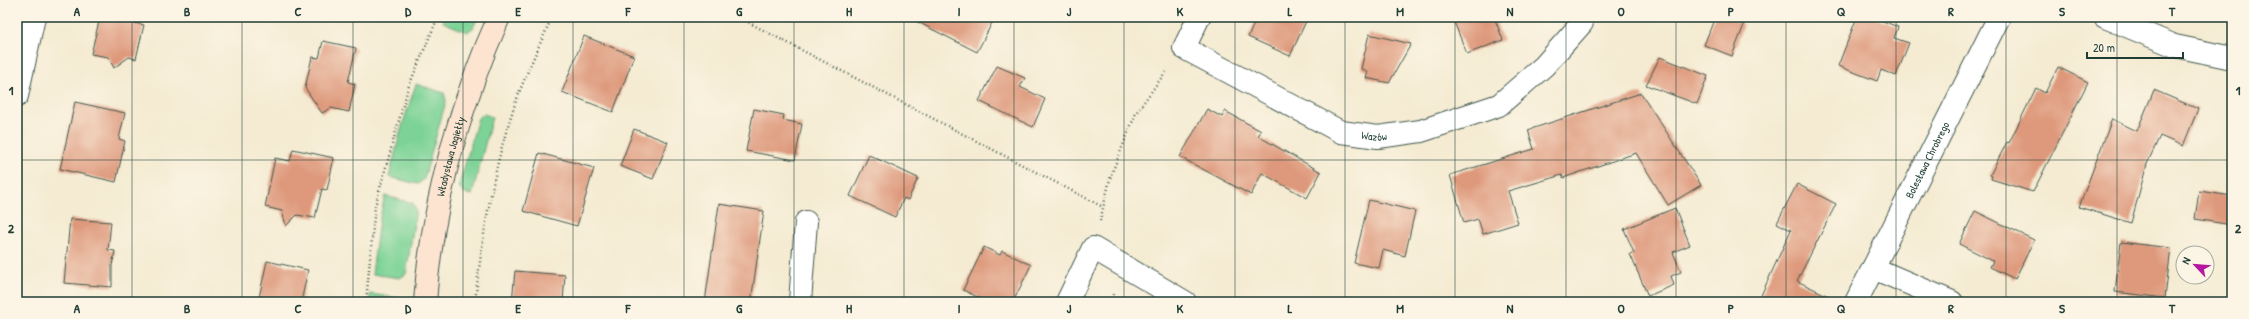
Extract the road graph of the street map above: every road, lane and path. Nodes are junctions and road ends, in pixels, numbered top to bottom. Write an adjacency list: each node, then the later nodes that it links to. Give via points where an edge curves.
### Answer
1 (34, 17): 12 (street)
2 (438, 17): 18 (path, via 408,88 375,206)
3 (499, 17): 19 (street, Władysława Jagiełły, via 477,66 445,171 428,266)
4 (552, 17): 20 (path, via 519,93 498,164 482,236)
5 (739, 17): 13 (path)
6 (1199, 17): 10 (street)
7 (1999, 17): 16 (street, Bolesława Chrobrego)
8 (2105, 17): 11 (street, via 2175,46)
9 (1582, 23): 10 (street, Wazów, via 1544,66 1499,105 1421,131 1378,137 1341,132)
10 (1184, 48): 13 (path, via 1136,113 1111,175)
11 (2232, 58)
12 (17, 96)
13 (1103, 207): 15 (path)
14 (806, 222): 21 (street)
15 (1093, 248): 22 (street); 24 (street)
16 (1874, 268): 25 (street, Bolesława Chrobrego); 26 (street)
17 (1114, 292): 23 (path)
18 (366, 302)
19 (425, 302)
20 (475, 302)
21 (800, 302)
22 (1067, 302)
23 (1109, 302)
24 (1185, 302)
25 (1856, 302)
26 (1952, 302)

